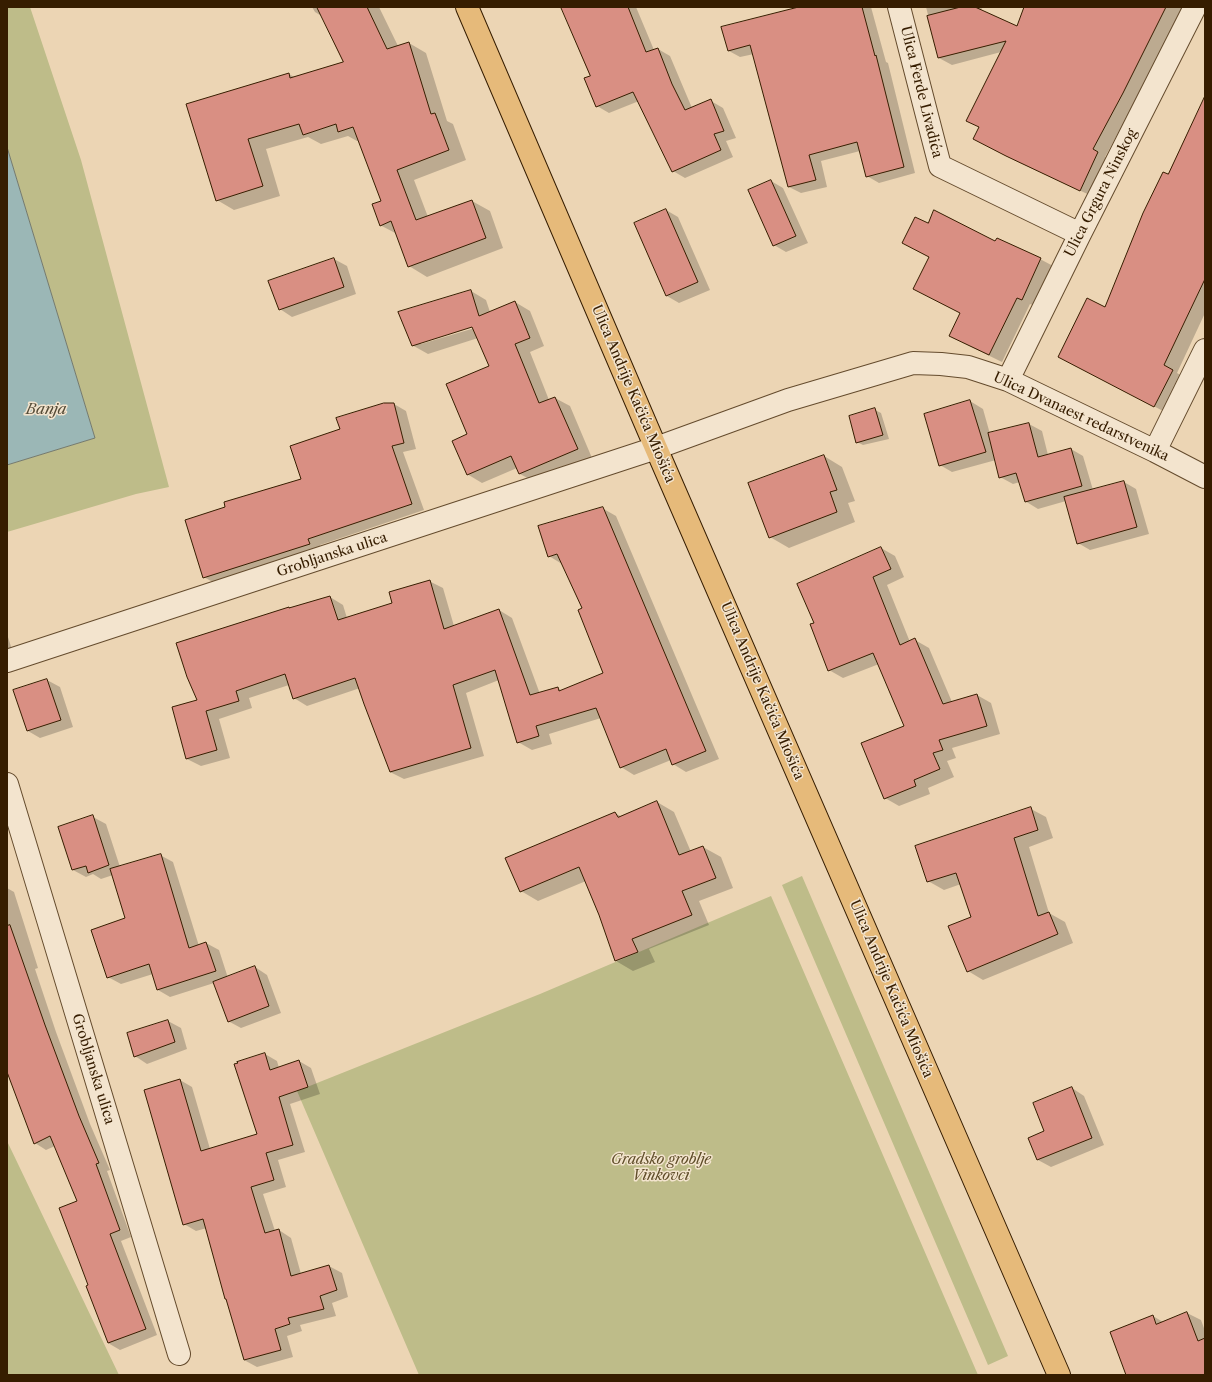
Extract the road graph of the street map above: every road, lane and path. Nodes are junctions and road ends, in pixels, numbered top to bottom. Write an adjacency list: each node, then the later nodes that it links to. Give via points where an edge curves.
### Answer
1 (467, 7): 7 (main road, Ulica Andrije Kačića Miošića)
2 (899, 7): 4 (street, Ulica Ferde Livadića, via 940,166)
3 (1195, 7): 4 (street, Ulica Grgura Ninskog)
4 (1080, 234): 6 (street, Ulica Grgura Ninskog)
5 (1205, 350): 8 (street)
6 (1008, 380): 7 (street, Ulica Dvanaest redarstvenika, via 968,367 913,363 788,400); 8 (street, Ulica Dvanaest redarstvenika)
7 (656, 448): 10 (street, Grobljanska ulica); 13 (main road, Ulica Andrije Kačića Miošića)
8 (1155, 451): 9 (street, Ulica Dvanaest redarstvenika)
9 (1205, 477)
10 (7, 661)
11 (7, 784): 12 (street, Grobljanska ulica)
12 (179, 1354)
13 (1059, 1375)

